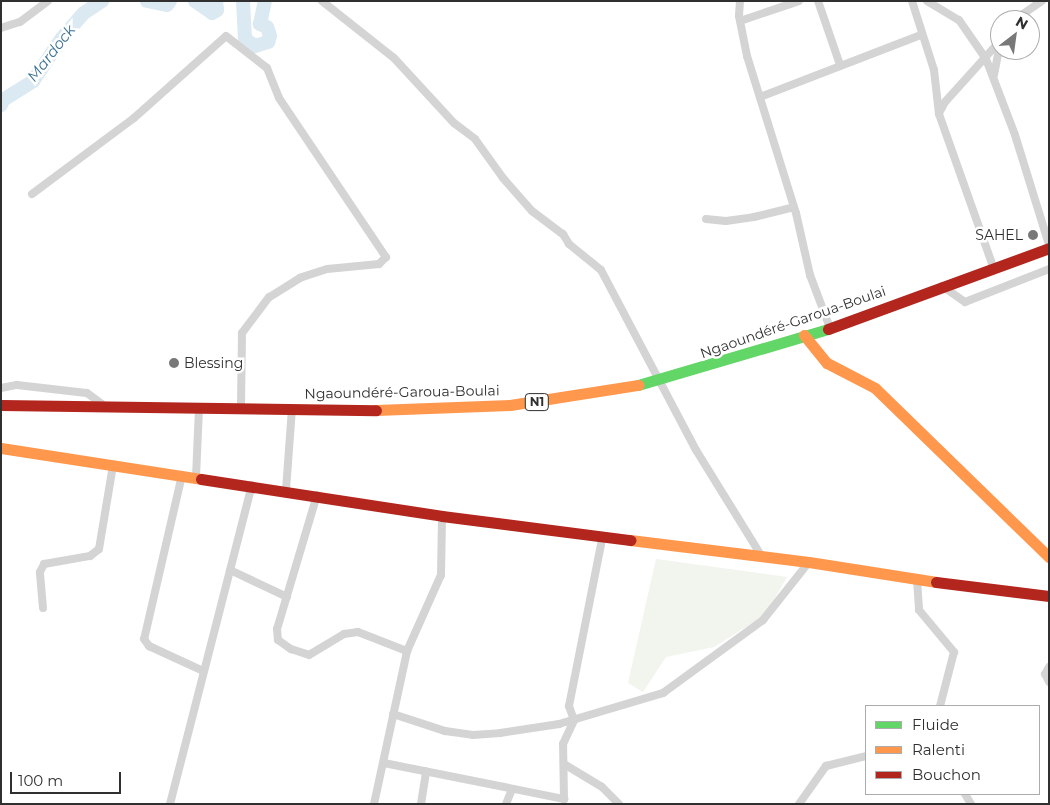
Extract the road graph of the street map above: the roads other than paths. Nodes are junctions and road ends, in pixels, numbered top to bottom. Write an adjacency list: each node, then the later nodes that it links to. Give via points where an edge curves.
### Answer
1 (48, 1): 11 (street, via 20,22)
2 (322, 1): 29 (street, via 394,58 454,123 475,139 532,211 601,270)
3 (740, 1): 10 (street)
4 (800, 1): 10 (street)
5 (818, 1): 16 (street)
6 (912, 1): 12 (street)
7 (926, 1): 14 (street, via 958,20)
8 (1042, 1): 9 (street)
9 (1030, 10)
10 (740, 21): 18 (street)
11 (1, 28)
12 (921, 35): 16 (street); 19 (street, via 934,70)
13 (990, 54): 14 (street)
14 (986, 59): 17 (street); 19 (street, via 945,102)
15 (997, 60): 17 (street)
16 (840, 65): 18 (street)
17 (993, 78): 23 (street)
18 (760, 98): 21 (street)
19 (939, 114): 24 (street)
20 (32, 194): 34 (street, via 134,118 226,36 267,68 279,98 386,256 379,264 327,269 300,278 269,297 242,333)
21 (794, 206): 22 (street, via 754,217 726,221); 27 (street, via 810,274)
22 (706, 219)
23 (1049, 247): 24 (main road, Ngaoundéré-Garoua-Boulai / N1)
24 (994, 269): 26 (main road, Ngaoundéré-Garoua-Boulai / N1)
25 (1049, 269): 26 (street, via 965,302)
26 (942, 286): 27 (main road, Ngaoundéré-Garoua-Boulai / N1)
27 (830, 328): 28 (main road, Ngaoundéré-Garoua-Boulai / N1)
28 (804, 336): 29 (main road, Ngaoundéré-Garoua-Boulai / N1); 46 (main road, via 826,363 880,393)
29 (660, 380): 35 (main road, Ngaoundéré-Garoua-Boulai / N1, via 510,405 418,410); 45 (street, via 696,450)
30 (1, 388): 32 (street, via 17,385 87,393)
31 (1, 405): 32 (main road, Ngaoundéré-Garoua-Boulai / N1)
32 (105, 406): 33 (main road, Ngaoundéré-Garoua-Boulai / N1)
33 (199, 408): 34 (main road, Ngaoundéré-Garoua-Boulai / N1); 39 (street)
34 (241, 408): 35 (main road, Ngaoundéré-Garoua-Boulai / N1)
35 (292, 409): 41 (street)
36 (1, 448): 37 (main road)
37 (113, 465): 38 (main road); 52 (street, via 98,549 90,556 44,564 40,572)
38 (182, 475): 39 (main road); 55 (street, via 144,639 149,646)
39 (196, 477): 40 (main road)
40 (252, 485): 41 (main road); 48 (street)
41 (286, 490): 42 (main road)
42 (317, 494): 43 (main road); 51 (street)
43 (442, 516): 44 (main road); 53 (street, via 441,576)
44 (602, 539): 45 (main road); 59 (street, via 569,706)
45 (762, 557): 47 (main road)
46 (1049, 557)
47 (809, 562): 49 (main road); 59 (street, via 763,620 673,688)
48 (230, 570): 51 (street); 55 (street)
49 (917, 580): 50 (main road); 57 (street, via 919,610 954,652)
50 (1049, 596)
51 (287, 597): 53 (street, via 277,634 278,640 291,649 315,654 344,634 358,632)
52 (43, 608)
53 (407, 651): 58 (street)
54 (1049, 667): 56 (street, via 1045,674)
55 (203, 671): 66 (street)
56 (1049, 682)
57 (940, 705)
58 (393, 714): 59 (street, via 445,731 473,735); 61 (street)
59 (574, 720): 62 (street, via 563,744)
60 (865, 756): 71 (street, via 826,766)
61 (384, 763): 63 (street); 67 (street)
62 (564, 764): 65 (street); 70 (street, via 602,787)
63 (426, 771): 64 (street); 68 (street)
64 (512, 789): 65 (street); 69 (street)
65 (564, 802)
66 (170, 804)
67 (374, 804)
68 (421, 804)
69 (506, 804)
70 (619, 804)
71 (799, 804)

